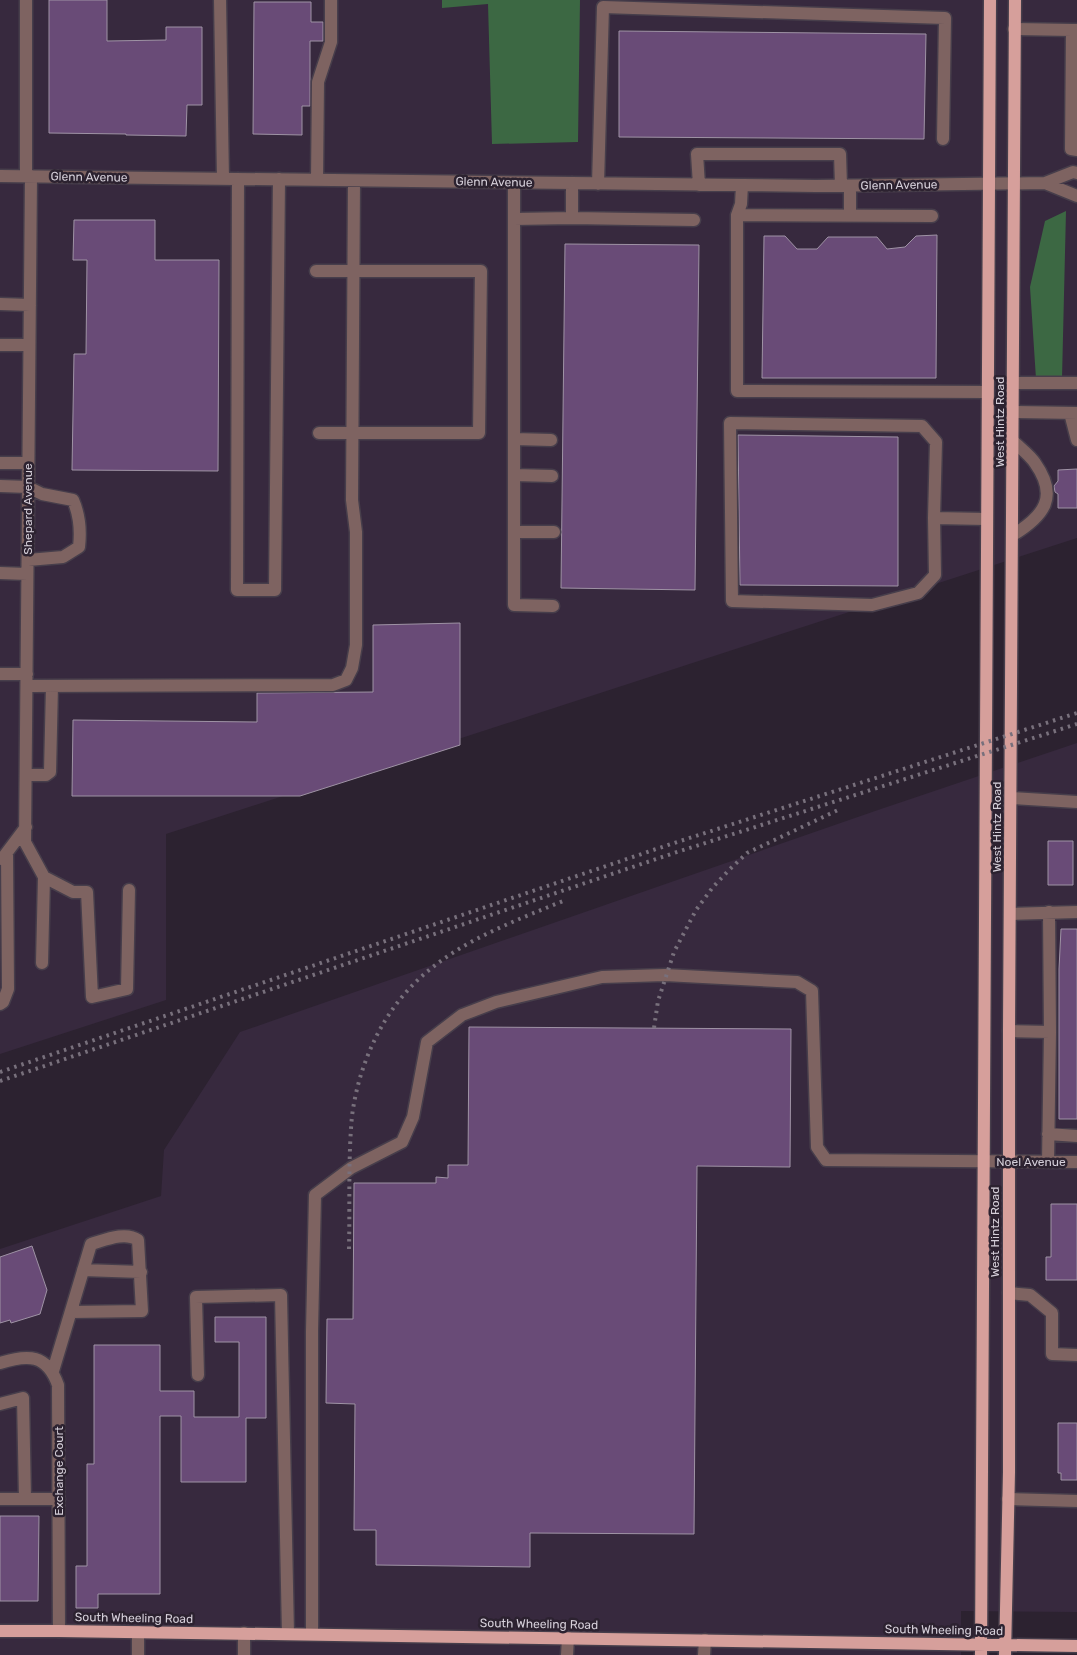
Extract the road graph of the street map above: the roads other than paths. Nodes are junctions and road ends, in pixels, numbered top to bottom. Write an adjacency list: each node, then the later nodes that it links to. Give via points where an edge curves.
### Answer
1 (26, 0): 12 (street, Shepard Avenue)
2 (220, 0): 13 (street)
3 (331, 0): 16 (street, via 331,42 318,82)
4 (990, 0): 22 (main road, West Hintz Road)
5 (1015, 0): 6 (main road, West Hintz Road)
6 (1014, 29): 7 (street); 23 (main road, West Hintz Road)
7 (1074, 30): 9 (street, via 1071,149)
8 (943, 139): 21 (street, via 945,18 603,7)
9 (1077, 150)
10 (1077, 173): 20 (street)
11 (0, 176): 12 (street, Glenn Avenue)
12 (28, 176): 13 (street, Glenn Avenue); 37 (street, Shepard Avenue)
13 (223, 179): 14 (street, Glenn Avenue)
14 (238, 179): 15 (street, Glenn Avenue); 15 (street, via 237,590 275,590)
15 (279, 180): 16 (street, Glenn Avenue)
16 (317, 180): 17 (street, Glenn Avenue)
17 (354, 180): 18 (street, Glenn Avenue); 35 (street)
18 (514, 183): 19 (street, Glenn Avenue); 32 (street)
19 (572, 183): 21 (street, Glenn Avenue); 31 (street)
20 (1045, 183): 23 (street, Glenn Avenue); 27 (street)
21 (598, 184): 24 (street, Glenn Avenue)
22 (988, 184): 23 (street, Glenn Avenue); 26 (street, Glenn Avenue); 42 (main road, West Hintz Road)
23 (1015, 184): 40 (main road, West Hintz Road)
24 (698, 185): 25 (street, Glenn Avenue); 26 (street, via 697,154 840,154)
25 (742, 185): 26 (street, Glenn Avenue); 28 (street)
26 (846, 186): 29 (street)
27 (1077, 196)
28 (737, 215): 29 (street); 42 (street, via 737,391)
29 (850, 216): 30 (street)
30 (932, 216)
31 (572, 218): 32 (street); 33 (street)
32 (514, 219): 47 (street)
33 (694, 220)
34 (316, 271): 35 (street)
35 (354, 271): 46 (street); 46 (street, via 481,271 479,433)
36 (0, 304): 37 (street)
37 (30, 305): 39 (street, Shepard Avenue)
38 (0, 345): 39 (street)
39 (29, 345): 52 (street, Shepard Avenue)
40 (1014, 383): 41 (street); 43 (main road, West Hintz Road)
41 (1077, 383)
42 (987, 392): 58 (main road, West Hintz Road)
43 (1014, 412): 44 (street); 50 (main road, West Hintz Road)
44 (1074, 413): 48 (street)
45 (319, 433): 46 (street)
46 (353, 433): 68 (street, via 356,645 346,680 333,685)
47 (514, 439): 49 (street); 53 (street)
48 (1077, 439)
49 (551, 440)
50 (1013, 441): 61 (main road, West Hintz Road); 61 (street, via 1035,462 1048,495 1042,510 1029,525)
51 (0, 463): 52 (street)
52 (28, 464): 56 (street, Shepard Avenue)
53 (514, 475): 54 (street); 59 (street)
54 (552, 476)
55 (0, 486): 56 (street)
56 (28, 487): 62 (street, Shepard Avenue); 62 (street, via 42,494 73,500 79,515 81,535 79,547 63,557)
57 (934, 518): 57 (street, via 936,442 922,426 730,423 732,601 872,605 918,592 935,575); 58 (street)
58 (986, 518): 85 (main road, West Hintz Road)
59 (514, 532): 60 (street); 65 (street, via 514,605)
60 (554, 532)
61 (1013, 535): 70 (main road, West Hintz Road)
62 (28, 560): 64 (street, Shepard Avenue)
63 (0, 573): 64 (street)
64 (27, 574): 67 (street, Shepard Avenue)
65 (554, 606)
66 (0, 674): 67 (street)
67 (27, 680): 68 (street); 69 (street, Shepard Avenue)
68 (52, 686): 69 (street, via 50,772)
69 (26, 775): 72 (street, Shepard Avenue)
70 (1011, 798): 71 (street); 78 (main road, West Hintz Road)
71 (1077, 802)
72 (26, 827): 73 (street); 74 (street, Shepard Avenue, via 25,842)
73 (4, 857): 80 (street, via 8,989)
74 (44, 877): 75 (street, via 73,892 88,892 92,997 127,989); 79 (street)
75 (129, 890)
76 (1049, 912): 77 (street); 78 (street); 82 (street)
77 (1077, 912)
78 (1010, 914): 81 (main road, West Hintz Road)
79 (42, 964)
80 (0, 1004)
81 (1009, 1031): 82 (street); 86 (main road, West Hintz Road)
82 (1050, 1032): 83 (street)
83 (1048, 1134): 84 (street); 87 (street)
84 (1077, 1136)
85 (985, 1162): 86 (street, Noel Avenue); 108 (street, Noel Avenue, via 826,1160 817,1147 812,991 797,982 665,975 602,978 496,1002 462,1015 427,1042 414,1117 402,1142 350,1168 315,1195); 112 (main road, West Hintz Road)
86 (1009, 1162): 87 (street, Noel Avenue); 91 (main road, West Hintz Road)
87 (1048, 1162): 88 (street, Noel Avenue)
88 (1077, 1162)
89 (83, 1270): 90 (street); 90 (street, via 91,1244 133,1236 138,1240); 92 (street)
90 (140, 1272): 92 (street, via 142,1311)
91 (1009, 1293): 93 (street, via 1030,1295 1052,1313 1052,1354); 101 (main road, West Hintz Road)
92 (71, 1312): 95 (street)
93 (1077, 1355)
94 (0, 1363): 95 (street, via 31,1358 42,1361)
95 (53, 1371): 100 (street, Exchange Court, via 58,1385)
96 (198, 1376): 107 (street, via 196,1297 280,1295)
97 (0, 1404): 99 (street, via 23,1398)
98 (0, 1499): 99 (street)
99 (25, 1499): 100 (street)
100 (59, 1499): 104 (street, Exchange Court)
101 (1008, 1499): 102 (street); 113 (main road, West Hintz Road)
102 (1077, 1501)
103 (0, 1631): 104 (main road, South Wheeling Road)
104 (60, 1631): 105 (main road, South Wheeling Road)
105 (138, 1632): 106 (main road, South Wheeling Road); 114 (street)
106 (244, 1633): 107 (main road, South Wheeling Road); 115 (street)
107 (288, 1634): 108 (main road, South Wheeling Road)
108 (312, 1634): 109 (main road, South Wheeling Road)
109 (568, 1638): 110 (main road, South Wheeling Road); 116 (street)
110 (705, 1640): 112 (main road, South Wheeling Road); 117 (street)
111 (1077, 1646): 113 (main road, South Wheeling Road)
112 (981, 1650): 113 (main road, South Wheeling Road)
113 (1005, 1650)
114 (138, 1655)
115 (244, 1655)
116 (567, 1655)
117 (704, 1655)

